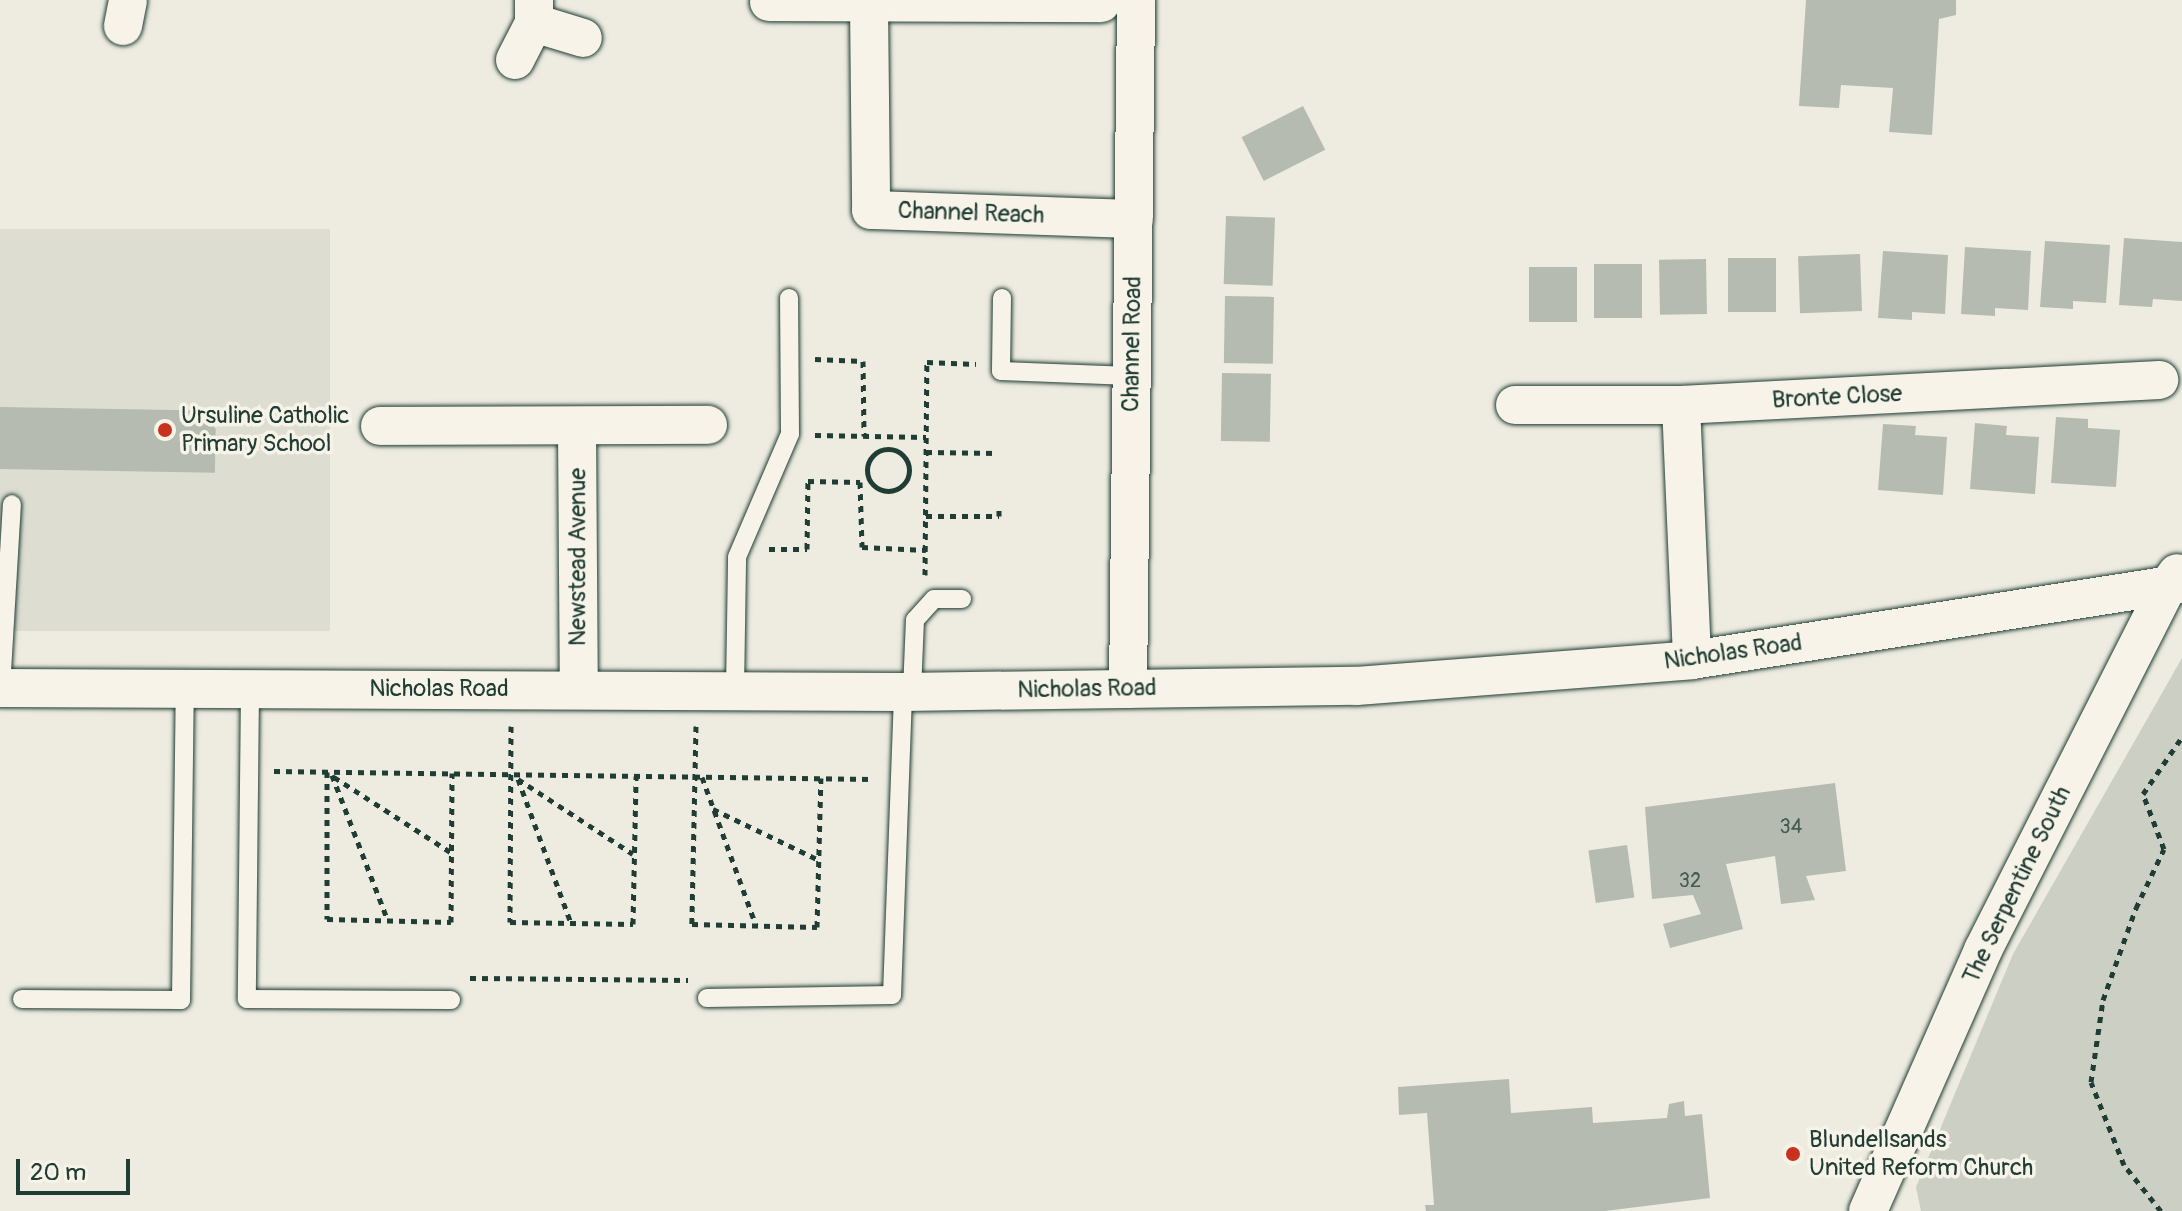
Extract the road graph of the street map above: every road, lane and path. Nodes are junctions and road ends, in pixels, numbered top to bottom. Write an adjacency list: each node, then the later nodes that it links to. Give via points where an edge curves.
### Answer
1 (1119, 1): 3 (street); 7 (street, Channel Road)
2 (769, 2): 3 (street)
3 (869, 4): 7 (street, Channel Reach, via 871,210)
4 (534, 12): 5 (street); 6 (street)
5 (583, 38)
6 (515, 60)
7 (1134, 219): 12 (street, Channel Road)
8 (789, 298): 10 (lane)
9 (1002, 298): 11 (lane)
10 (790, 359): 19 (lane); 20 (path, via 863,361)
11 (1001, 364): 12 (lane, via 1001,371); 22 (path, via 927,362)
12 (1131, 376): 43 (street, Channel Road)
13 (2159, 380): 15 (street, Bronte Close)
14 (1515, 405): 15 (street, Bronte Close)
15 (1681, 405): 38 (street)
16 (708, 425): 18 (street)
17 (380, 426): 18 (street)
18 (577, 427): 40 (street, Newstead Avenue)
19 (789, 435): 20 (path); 33 (lane)
20 (864, 436): 21 (path)
21 (887, 437): 22 (path); 23 (path)
22 (926, 437): 24 (path)
23 (887, 450): 26 (path, via 906,458); 28 (path, via 871,458)
24 (926, 452): 25 (path); 27 (path)
25 (998, 453)
26 (911, 471): 27 (path); 28 (path, via 896,490 878,488)
27 (926, 472): 32 (path)
28 (869, 480): 29 (path)
29 (861, 485): 33 (path, via 808,481 807,549); 34 (path, via 862,547)
30 (12, 504): 39 (lane)
31 (999, 509): 32 (path, via 999,516)
32 (926, 516): 34 (path)
33 (740, 549): 46 (lane)
34 (926, 550): 37 (path)
35 (2177, 579): 38 (street, Nicholas Road); 68 (street, The Serpentine South, via 1983,950)
36 (962, 599): 37 (lane, via 934,599)
37 (925, 609): 47 (lane, via 915,620)
38 (1692, 660): 43 (street, Nicholas Road, via 1356,686)
39 (0, 688): 44 (street, Nicholas Road)
40 (579, 688): 41 (street, Nicholas Road); 42 (street, Nicholas Road)
41 (511, 689): 45 (street, Nicholas Road); 52 (path)
42 (696, 689): 46 (street, Nicholas Road); 54 (path)
43 (1128, 689): 47 (street, Nicholas Road)
44 (185, 690): 45 (street, Nicholas Road); 66 (lane, via 181,1000)
45 (250, 690): 49 (lane)
46 (735, 690): 47 (street, Nicholas Road)
47 (907, 692): 57 (lane)
48 (2182, 737): 69 (path, via 2143,794 2164,849 2103,1000 2091,1082 2124,1165)
49 (249, 770): 51 (path); 67 (lane, via 247,999)
50 (452, 773): 51 (path); 52 (path); 59 (path)
51 (330, 774): 59 (path); 62 (path); 62 (path, via 327,919)
52 (511, 774): 53 (path); 56 (path); 63 (path, via 510,922)
53 (636, 776): 54 (path); 60 (path)
54 (699, 777): 55 (path); 58 (path); 64 (path, via 692,924)
55 (821, 778): 57 (path); 61 (path)
56 (518, 779): 60 (path); 63 (path)
57 (900, 780): 65 (lane, via 892,995)
58 (713, 809): 61 (path); 64 (path)
59 (452, 853): 62 (path, via 451,922)
60 (634, 855): 63 (path, via 633,924)
61 (819, 860): 64 (path, via 817,927)
62 (388, 921)
63 (571, 923)
64 (756, 925)
65 (707, 998): 67 (path, via 707,980 452,978)
66 (22, 999)
67 (451, 1000)
68 (1868, 1211)
69 (2161, 1211)

